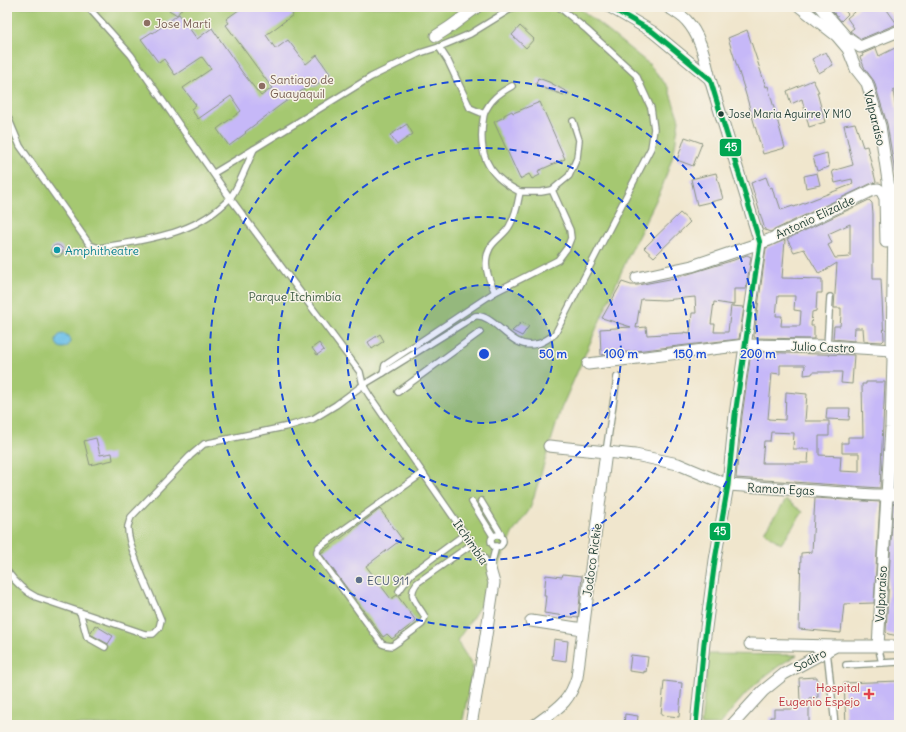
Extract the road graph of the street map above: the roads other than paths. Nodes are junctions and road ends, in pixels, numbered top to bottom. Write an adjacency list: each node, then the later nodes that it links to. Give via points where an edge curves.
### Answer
1 (88, 7): 18 (lane, Itchimbia, via 131,55)
2 (477, 7): 10 (street)
3 (514, 7): 11 (lane, via 470,34)
4 (559, 7): 33 (lane, via 636,75 651,108 654,129 651,148 555,334 536,344 526,345 485,317 475,316)
5 (610, 7): 12 (street, via 653,32)
6 (668, 7): 12 (street, via 685,19 693,29 699,40)
7 (800, 7): 27 (street, Valparaíso, via 837,36 848,49 856,70 867,83 871,95 880,126 894,222)
8 (820, 7): 9 (street, via 847,38 860,47)
9 (899, 31)
10 (436, 36)
11 (439, 47): 14 (lane, via 470,108); 17 (lane, via 420,52 371,77)
12 (710, 79): 23 (street)
13 (512, 86): 14 (lane, via 494,98)
14 (484, 114): 21 (lane, via 481,130 482,147 487,164 500,179)
15 (7, 115): 22 (lane, via 20,146 90,245 98,248 184,230 206,219)
16 (573, 121): 20 (lane, via 579,140 577,158 568,176)
17 (254, 150): 18 (lane); 22 (lane)
18 (214, 173): 22 (lane, Itchimbia)
19 (878, 189): 23 (street, Antonio Elizalde); 27 (street, Valparaíso, via 885,198 887,281)
20 (552, 190): 21 (lane); 25 (lane, via 570,230 564,255)
21 (520, 192): 25 (lane, via 517,209 510,225 490,248 486,264 488,279)
22 (230, 198): 35 (lane, Itchimbia, via 360,372)
23 (760, 243): 24 (street, Antonio Elizalde, via 692,266); 29 (street)
24 (637, 278)
25 (494, 292): 33 (lane, via 385,365)
26 (830, 297): 30 (lane)
27 (892, 302): 31 (street, Valparaíso)
28 (480, 332): 36 (lane)
29 (745, 346): 30 (street, Julio Castro); 32 (street, Julio Castro); 40 (street)
30 (827, 346): 31 (street, Julio Castro)
31 (894, 357): 41 (street, Valparaíso)
32 (588, 364)
33 (383, 373): 35 (lane)
34 (617, 377): 38 (lane, Jodoco Rickie)
35 (363, 385): 39 (lane, Itchimbia); 53 (lane, via 313,419 204,444 131,517 128,534 133,552 160,620 159,628 154,634 145,634)
36 (398, 392)
37 (549, 446): 38 (street, Ramon Egas)
38 (606, 452): 40 (street, Ramon Egas, via 678,464); 55 (street, Jodoco Rickie)
39 (423, 473): 45 (lane, Itchimbia); 48 (lane, via 317,550 317,554 382,644 392,646 422,624 424,617 412,597 413,588)
40 (728, 486): 41 (street, Ramon Egas); 66 (street, via 715,560)
41 (887, 495): 42 (street, Ramon Egas); 57 (street, Valparaíso)
42 (899, 495)
43 (481, 501): 47 (lane)
44 (472, 502): 46 (lane)
45 (465, 534): 48 (lane, Itchimbia); 52 (lane, via 411,574)
46 (493, 536): 47 (lane); 49 (lane, via 491,541)
47 (501, 536): 49 (lane, via 502,543)
48 (472, 544): 50 (lane, Itchimbia)
49 (496, 546): 50 (lane)
50 (490, 569): 64 (street, Itchimbia, via 494,583)
51 (7, 571): 53 (lane, via 27,592)
52 (399, 591)
53 (80, 612): 59 (lane, via 87,637)
54 (531, 621): 55 (street)
55 (583, 629): 65 (street, Jodoco Rickie, via 573,690 566,701)
56 (750, 644): 60 (street, Sodiro)
57 (878, 646): 58 (street, Sodiro); 60 (street, Sodiro); 62 (lane)
58 (899, 646)
59 (105, 647)
60 (832, 648): 67 (street, Sodiro, via 772,683); 68 (lane)
61 (899, 662): 62 (lane)
62 (882, 663): 63 (lane)
63 (846, 665)
64 (471, 725)
65 (535, 725)
66 (696, 725)
67 (732, 725)
68 (835, 725)

